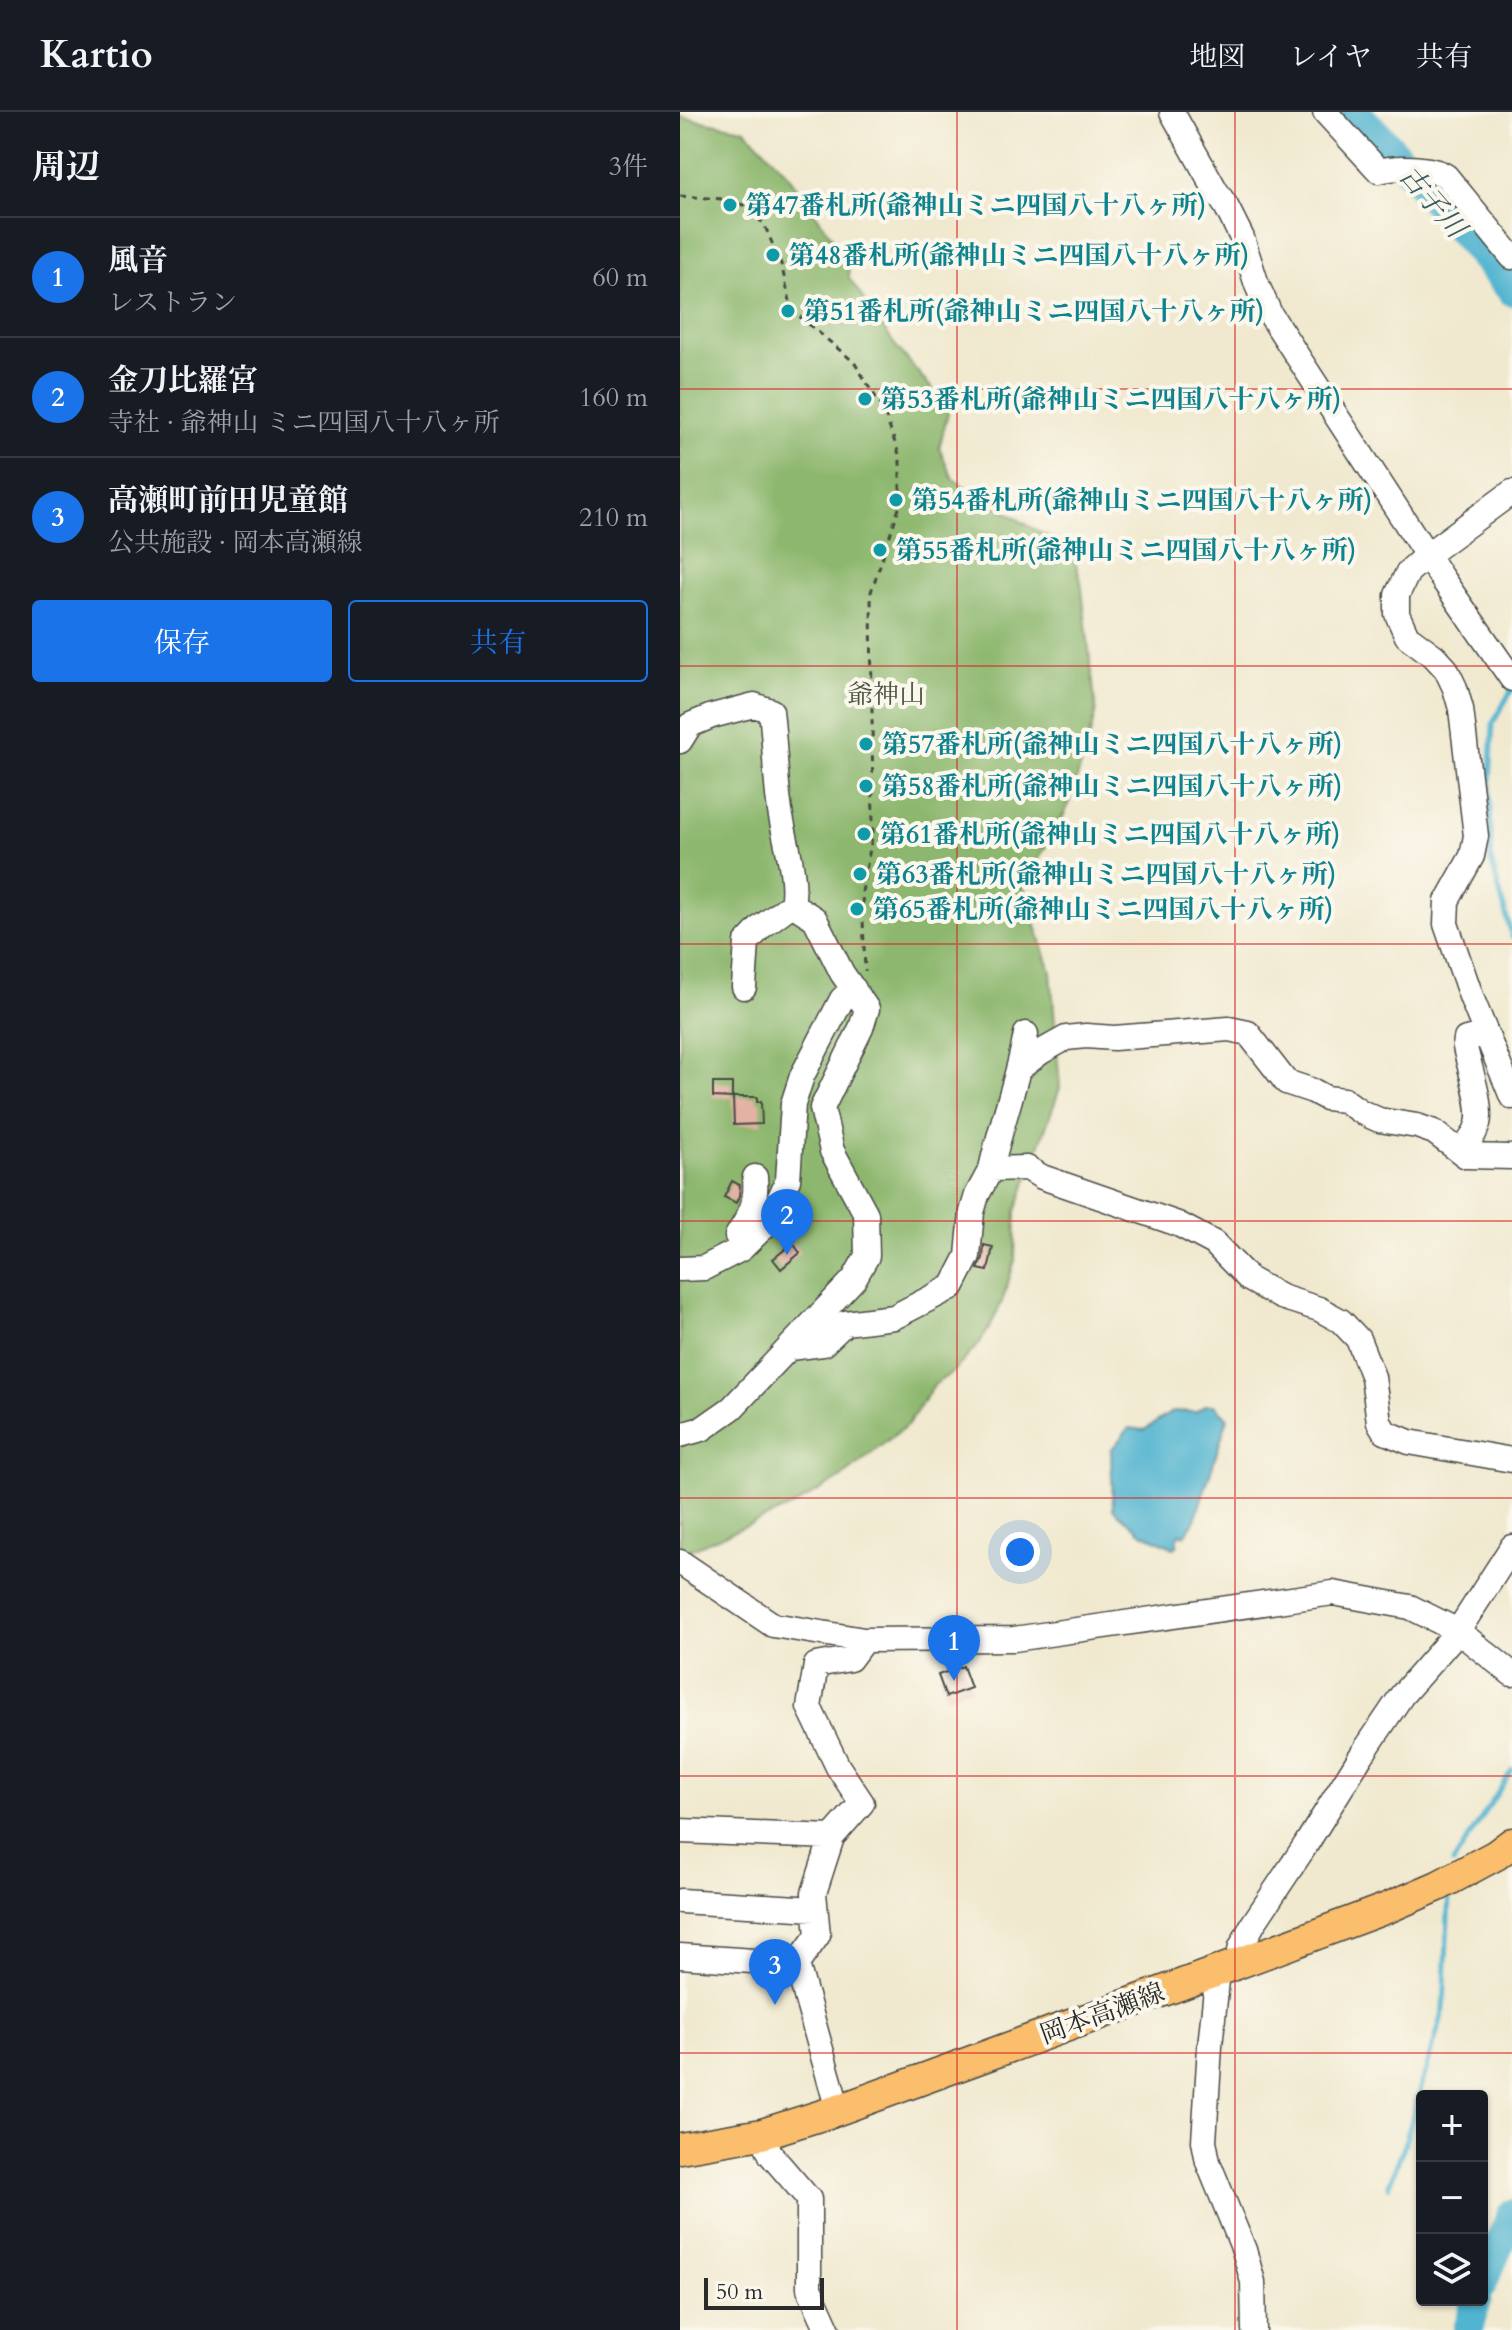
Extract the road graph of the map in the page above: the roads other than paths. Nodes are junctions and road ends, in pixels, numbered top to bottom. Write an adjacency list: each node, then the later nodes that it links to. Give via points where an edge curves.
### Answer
1 (1172, 112): 5 (street, via 1232,217 1270,314)
2 (1325, 112): 3 (street, via 1379,171 1437,170 1446,176)
3 (1512, 257)
4 (1512, 492): 5 (street)
5 (1428, 554): 6 (street); 12 (street, via 1408,572 1397,595 1397,614 1407,636 1446,669 1461,709 1476,836 1472,856 1447,901 1446,924)
6 (1512, 679)
7 (680, 741): 8 (street, via 690,725 712,716 754,705 771,711)
8 (792, 904): 9 (street, via 747,942); 10 (street, via 815,919)
9 (744, 987)
10 (854, 989): 19 (street, via 842,999 802,1076 793,1104 788,1180 768,1223); 21 (street, via 867,1015 822,1108 832,1151 866,1214 867,1256 854,1279)
11 (1026, 1034): 13 (street)
12 (1485, 1034): 14 (street); 15 (street, via 1466,1039 1479,1122)
13 (1020, 1068): 15 (street, via 1066,1038 1229,1029 1248,1033 1286,1082 1344,1100 1379,1120 1434,1132); 17 (street)
14 (1512, 1097)
15 (1461, 1152): 16 (street)
16 (1512, 1157)
17 (991, 1169): 21 (street, via 972,1212 968,1256 952,1287 894,1317 845,1323 823,1344); 23 (street, via 1027,1168 1178,1224 1214,1243 1249,1279 1341,1321 1358,1339 1385,1432 1409,1442)
18 (755, 1177): 19 (street, via 756,1197 737,1236)
19 (744, 1245): 20 (street, via 704,1268)
20 (680, 1269)
21 (790, 1348): 22 (street, via 732,1408 702,1429)
22 (680, 1435)
23 (1512, 1460)
24 (1512, 1547): 26 (street)
25 (680, 1562): 27 (street, via 773,1625)
26 (1458, 1631): 27 (street, via 1410,1607 1333,1593 1014,1639); 28 (street); 36 (street, via 1402,1695)
27 (864, 1640): 30 (street, via 850,1659 816,1665 811,1693 809,1707 862,1803)
28 (1512, 1674)
29 (680, 1831): 30 (street)
30 (832, 1837): 33 (street, via 814,1893)
31 (1512, 1843): 36 (main road, 岡本高瀬線, via 1438,1886)
32 (680, 1901): 33 (street)
33 (815, 1909): 35 (street, via 818,1935)
34 (680, 1956): 35 (street)
35 (797, 1964): 37 (street)
36 (1228, 1967): 37 (main road, 岡本高瀬線); 42 (street, via 1210,2046 1204,2141 1253,2282)
37 (838, 2110): 38 (main road, 岡本高瀬線)
38 (762, 2134): 39 (main road, 岡本高瀬線); 40 (street, via 771,2155 809,2199 809,2288)
39 (680, 2148)
40 (828, 2330)
41 (1244, 2330): 42 (street)
42 (1254, 2330)

